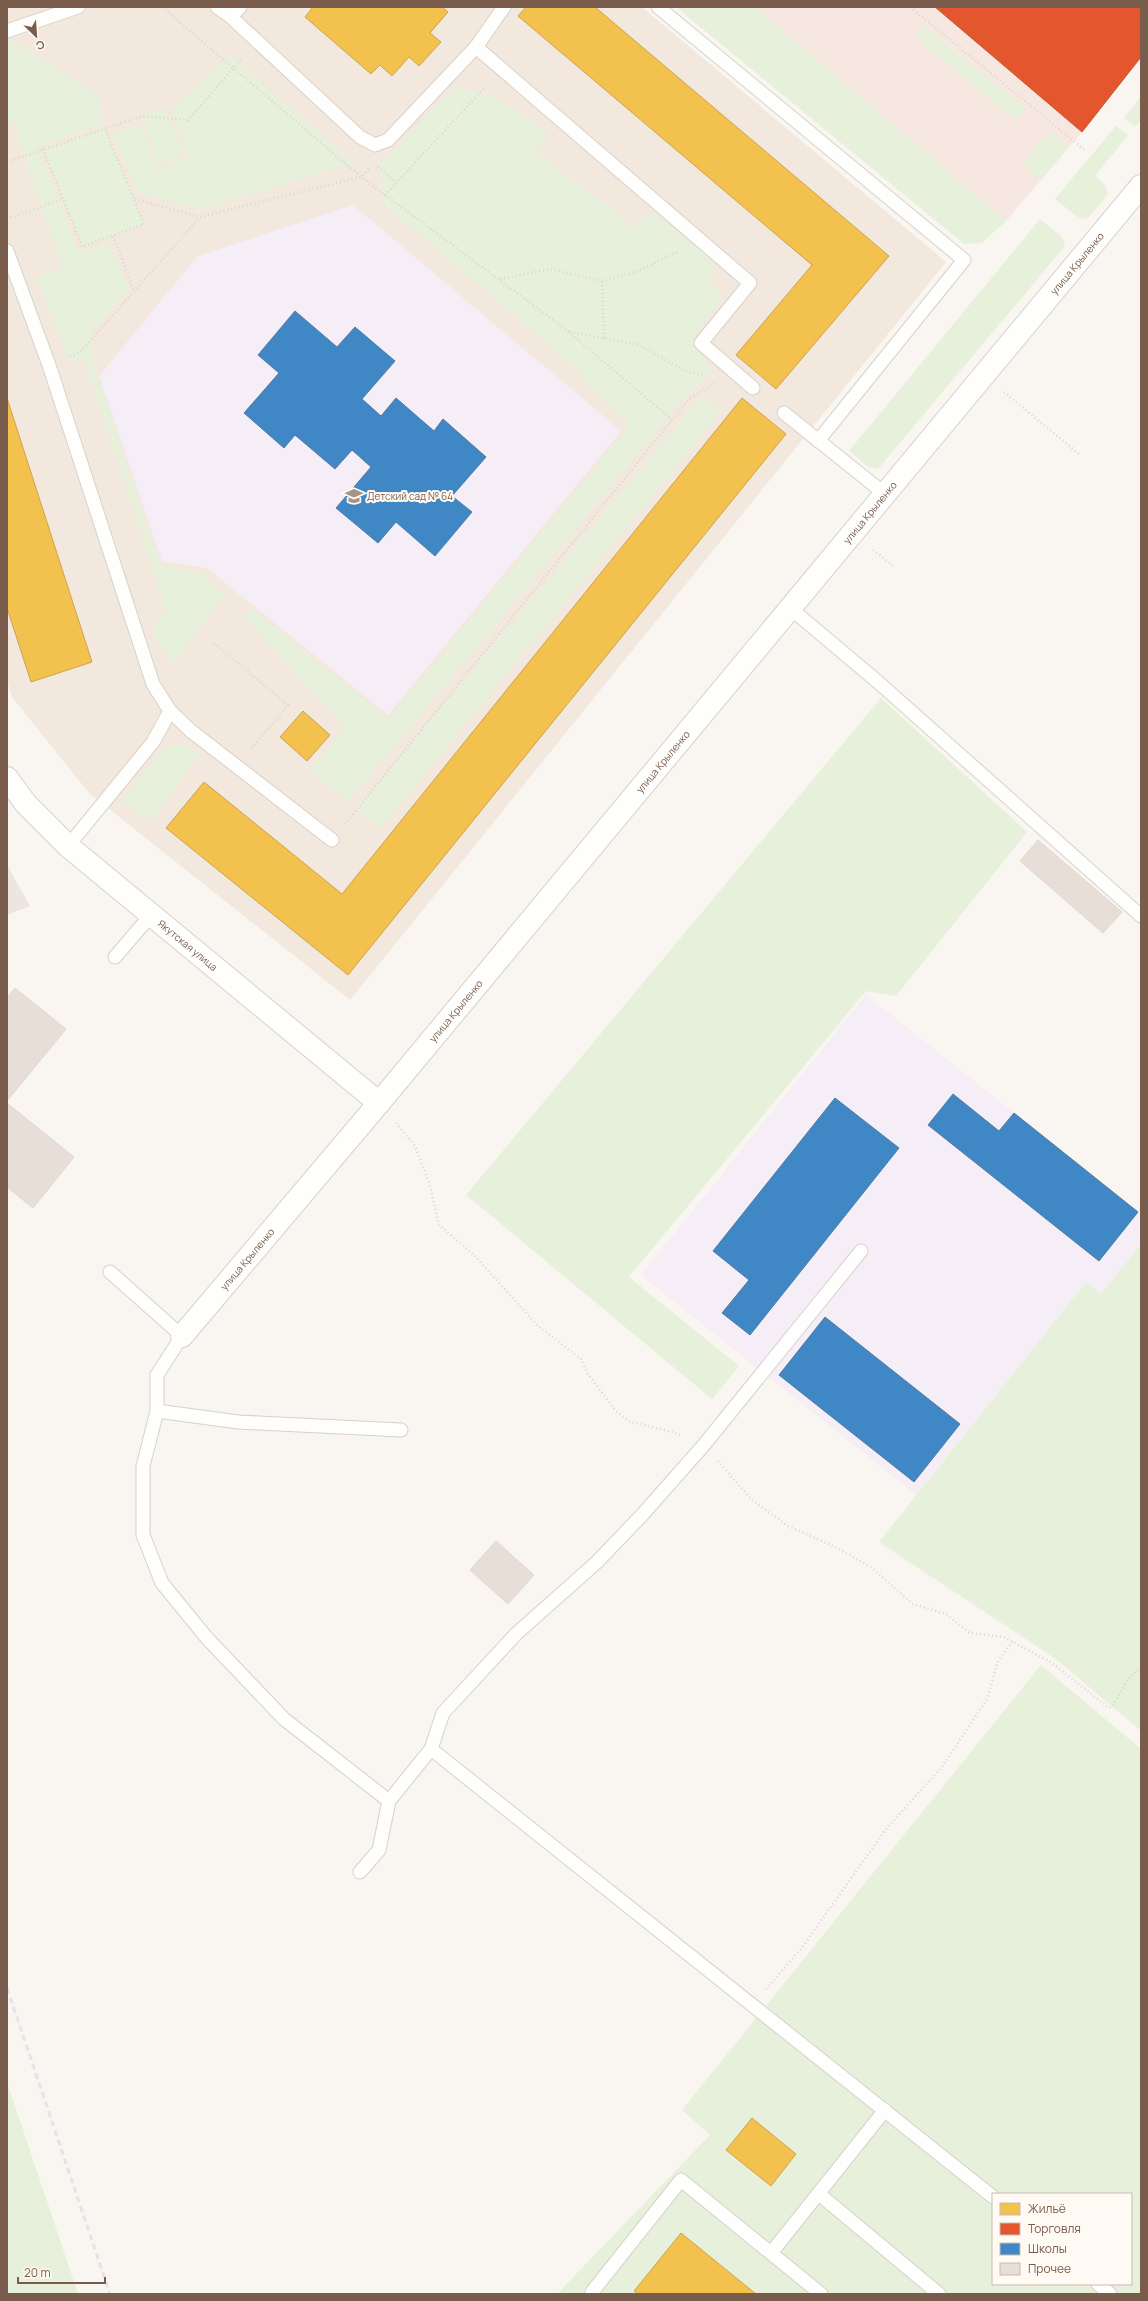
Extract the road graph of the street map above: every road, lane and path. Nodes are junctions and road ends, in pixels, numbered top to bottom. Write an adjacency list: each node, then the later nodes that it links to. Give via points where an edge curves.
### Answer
1 (78, 7): 8 (lane)
2 (162, 7): 11 (path)
3 (217, 7): 7 (lane)
4 (504, 7): 9 (lane)
5 (658, 7): 40 (lane, via 964,260)
6 (910, 7): 15 (path)
7 (235, 12): 9 (lane, via 360,137 375,145 388,140)
8 (7, 31)
9 (476, 47): 12 (lane)
10 (239, 62): 11 (path)
11 (234, 69): 13 (path, via 188,120 142,116); 17 (path)
12 (502, 69): 18 (path); 26 (lane)
13 (105, 129): 14 (path); 22 (path)
14 (44, 149): 16 (path); 21 (path)
15 (1086, 151)
16 (7, 162)
17 (361, 177): 18 (path, via 373,163); 20 (path); 23 (path)
18 (396, 183): 20 (path)
19 (1141, 186): 34 (street, улица Крыленко)
20 (385, 196): 28 (path)
21 (63, 199): 24 (path); 25 (path, via 82,247)
22 (135, 199): 23 (path); 25 (path, via 144,224)
23 (200, 217): 30 (path)
24 (7, 219)
25 (113, 236): 30 (path)
26 (696, 237): 29 (path, via 682,250 639,271); 37 (lane, via 750,283 701,343)
27 (7, 251): 33 (lane)
28 (500, 279): 29 (path, via 550,269); 31 (path)
29 (602, 281): 32 (path)
30 (134, 291): 33 (path, via 80,352)
31 (569, 332): 32 (path); 39 (path)
32 (604, 338): 35 (path, via 639,345 685,371)
33 (49, 364): 45 (lane, via 153,684)
34 (984, 375): 41 (path); 42 (street, улица Крыленко)
35 (710, 376)
36 (719, 380): 39 (path, via 689,399)
37 (753, 388)
38 (784, 413): 40 (lane)
39 (672, 420): 48 (path)
40 (818, 441): 42 (lane)
41 (1079, 454)
42 (884, 494): 43 (street, улица Крыленко)
43 (790, 608): 51 (lane, via 878,682); 53 (street, улица Крыленко)
44 (214, 643): 46 (path, via 288,705)
45 (170, 711): 46 (lane); 49 (lane, via 153,742)
46 (236, 766): 48 (lane)
47 (7, 778): 49 (street, Якутская улица, via 26,804)
48 (332, 840)
49 (68, 846): 50 (street, Якутская улица)
50 (151, 915): 52 (lane); 53 (street, Якутская улица)
51 (1141, 916)
52 (115, 957)
53 (379, 1103): 56 (street, улица Крыленко); 59 (path, via 415,1146 429,1182 439,1225 474,1255 538,1326 581,1359 588,1374 606,1398 628,1421 673,1432)
54 (861, 1251): 59 (lane)
55 (110, 1272): 56 (lane)
56 (182, 1336): 57 (lane, via 157,1375)
57 (157, 1411): 58 (lane, via 238,1422); 63 (lane, via 143,1466 143,1535 162,1583 206,1637 284,1719)
58 (401, 1430)
59 (703, 1446): 60 (path, via 752,1500 788,1526 871,1567 912,1604 946,1614 970,1633 1004,1637); 62 (lane, via 597,1562 516,1634 443,1713)
60 (1013, 1641): 61 (path, via 1052,1663 1109,1708 1128,1679); 65 (path, via 998,1661 987,1699 942,1767 886,1829 801,1949)
61 (1141, 1668)
62 (431, 1749): 63 (lane); 65 (lane)
63 (389, 1801): 64 (lane, via 379,1850)
64 (360, 1872)
65 (752, 2004): 66 (lane)
66 (885, 2110): 67 (lane); 68 (lane)
67 (818, 2194): 69 (lane); 73 (lane)
68 (992, 2196)
69 (771, 2253): 71 (lane, via 681,2180 592,2292); 72 (lane)
70 (1099, 2285): 74 (lane)
71 (594, 2294)
72 (821, 2294)
73 (939, 2294)
74 (1110, 2294)

